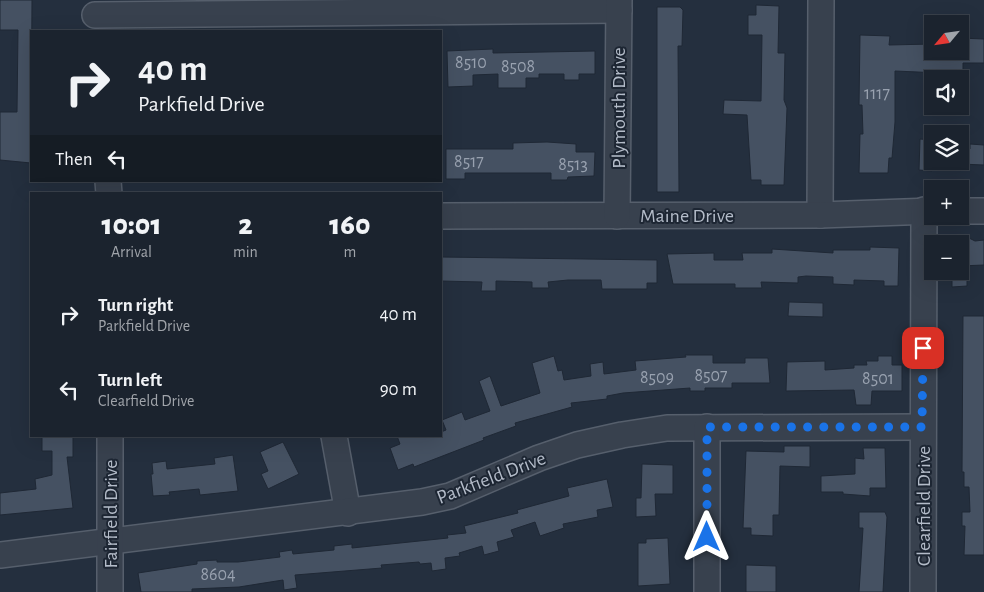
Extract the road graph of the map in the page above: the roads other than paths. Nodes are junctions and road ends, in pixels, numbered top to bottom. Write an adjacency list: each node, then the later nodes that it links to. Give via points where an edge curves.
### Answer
1 (821, 0): 7 (street)
2 (619, 5): 3 (street); 9 (street, Plymouth Drive)
3 (95, 16)
4 (924, 210): 7 (street, Maine Drive)
5 (969, 211): 6 (street)
6 (984, 211)
7 (820, 215): 9 (street, Maine Drive)
8 (442, 216): 9 (street, Maine Drive)
9 (617, 216)
10 (928, 225): 12 (street, Clearfield Drive)
11 (707, 427): 12 (street, Parkfield Drive); 15 (street, Parkfield Drive, via 667,428 604,439 538,458 450,496); 19 (street)
12 (922, 427): 20 (street, Clearfield Drive)
13 (110, 437): 16 (street, Fairfield Drive)
14 (334, 437): 15 (street)
15 (348, 513): 16 (street, Parkfield Drive)
16 (110, 541): 17 (street, Parkfield Drive); 18 (street, Fairfield Drive)
17 (0, 555)
18 (110, 592)
19 (707, 592)
20 (923, 592)

